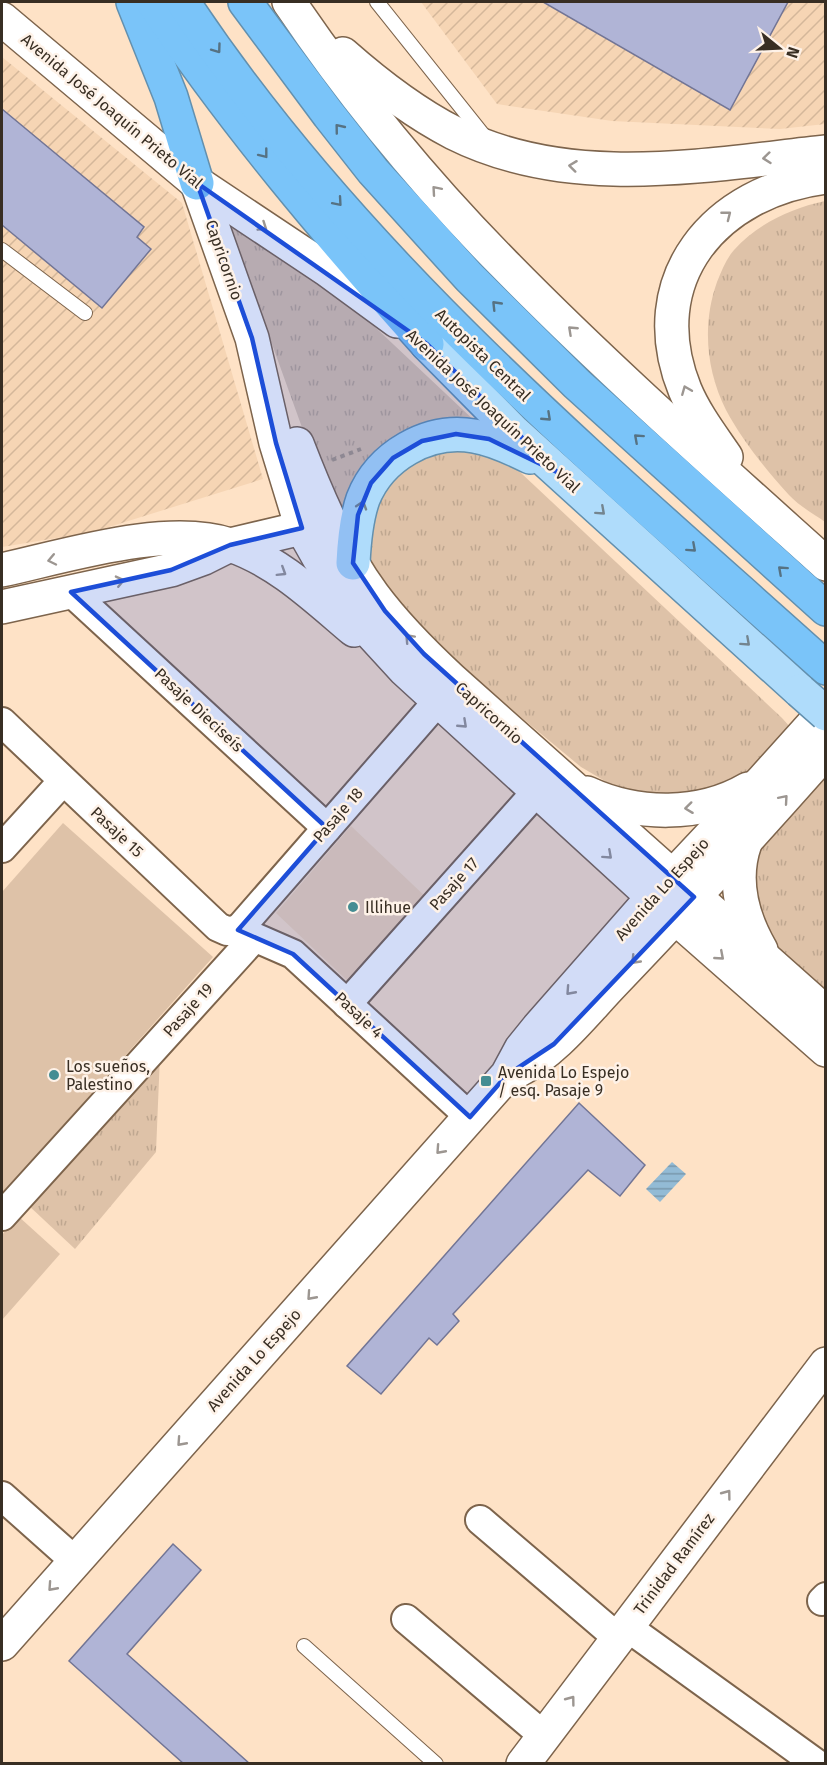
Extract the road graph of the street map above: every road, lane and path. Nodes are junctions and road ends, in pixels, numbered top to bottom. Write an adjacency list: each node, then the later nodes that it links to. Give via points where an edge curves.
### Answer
1 (133, 2): 11 (highway, via 171,97)
2 (153, 2): 15 (highway, one-way to 15, via 283,179)
3 (183, 2): 27 (highway, Autopista Central, one-way to 27, via 321,182 427,300 524,396)
4 (245, 2): 26 (highway, one-way to 4, via 577,384 469,278 374,171)
5 (290, 2): 8 (main road, via 342,54 408,105 456,134); 18 (main road, one-way to 5, via 503,263 406,156)
6 (376, 2): 8 (lane)
7 (2, 19): 11 (main road, Avenida José Joaquín Prieto Vial)
8 (495, 149): 9 (main road, one-way to 8, via 636,170 567,165)
9 (825, 152)
10 (825, 177): 18 (main road, one-way to 10, via 715,441 685,390 673,341 675,296 688,259 724,217 774,189)
11 (197, 183): 14 (main road, Capricornio); 15 (main road, Avenida José Joaquín Prieto Vial, one-way to 15, via 326,269)
12 (2, 250): 13 (lane)
13 (85, 313)
14 (252, 338): 17 (main road, Capricornio, via 277,388); 19 (main road, Capricornio, via 276,443)
15 (427, 344): 16 (main road, Avenida José Joaquín Prieto Vial)
16 (557, 472): 21 (main road, one-way to 16, via 358,515 371,483 393,458 423,441 456,434 489,439); 30 (main road, Avenida José Joaquín Prieto Vial, one-way to 30)
17 (312, 484): 19 (main road, via 310,508); 21 (main road, Capricornio)
18 (764, 508): 22 (main road)
19 (302, 528): 20 (main road); 21 (main road, via 327,540); 28 (main road, Capricornio, via 348,603)
20 (230, 545): 23 (main road, one-way to 23, via 162,538); 24 (main road, one-way to 20, via 188,565); 28 (main road, one-way to 28, via 290,577)
21 (353, 563): 35 (main road, Capricornio, one-way to 21, via 424,654 385,611)
22 (825, 564)
23 (2, 570)
24 (71, 592): 25 (main road); 37 (street, Pasaje Dieciseís)
25 (2, 607)
26 (825, 609)
27 (824, 667)
28 (405, 670): 29 (main road, Capricornio)
29 (438, 701): 36 (main road, Capricornio, one-way to 36); 37 (street, Pasaje 18)
30 (817, 705): 33 (main road, Avenida Lo Espejo)
31 (2, 722): 34 (street, Pasaje 15)
32 (825, 751): 38 (main road, Avenida Lo Espejo, one-way to 32)
33 (763, 780): 35 (main road, one-way to 35, via 720,802 674,810 619,804); 40 (main road, Avenida Lo Espejo)
34 (63, 781): 39 (street); 41 (street, Pasaje 15, via 218,927)
35 (569, 784): 40 (main road, Capricornio)
36 (537, 791): 40 (main road, Capricornio, one-way to 40); 43 (street, Pasaje 17)
37 (327, 828): 41 (street, Pasaje 18)
38 (745, 843): 40 (main road, Avenida Lo Espejo); 42 (main road, via 739,869 742,903)
39 (2, 848)
40 (674, 897): 42 (main road, Capricornio); 45 (main road, Capricornio, one-way to 45); 46 (main road, Avenida Lo Espejo, one-way to 46, via 554,1044 531,1063 507,1075)
41 (246, 934): 43 (street, Pasaje 4, via 293,954); 47 (street, Pasaje 19)
42 (767, 962): 44 (main road, Capricornio)
43 (347, 1004): 46 (street, Pasaje 4)
44 (825, 1013)
45 (825, 1050)
46 (470, 1117): 51 (main road, Avenida Lo Espejo, one-way to 51)
47 (2, 1216)
48 (825, 1364): 53 (main road, Trinidad Ramírez, one-way to 48)
49 (2, 1496): 51 (street)
50 (480, 1520): 53 (street)
51 (75, 1561): 54 (main road, Avenida Lo Espejo, one-way to 54)
52 (406, 1619): 56 (street)
53 (623, 1632): 56 (main road, Trinidad Ramírez, one-way to 53); 58 (street)
54 (2, 1644)
55 (304, 1646): 57 (lane)
56 (537, 1754)
57 (436, 1764)
58 (817, 1764)

